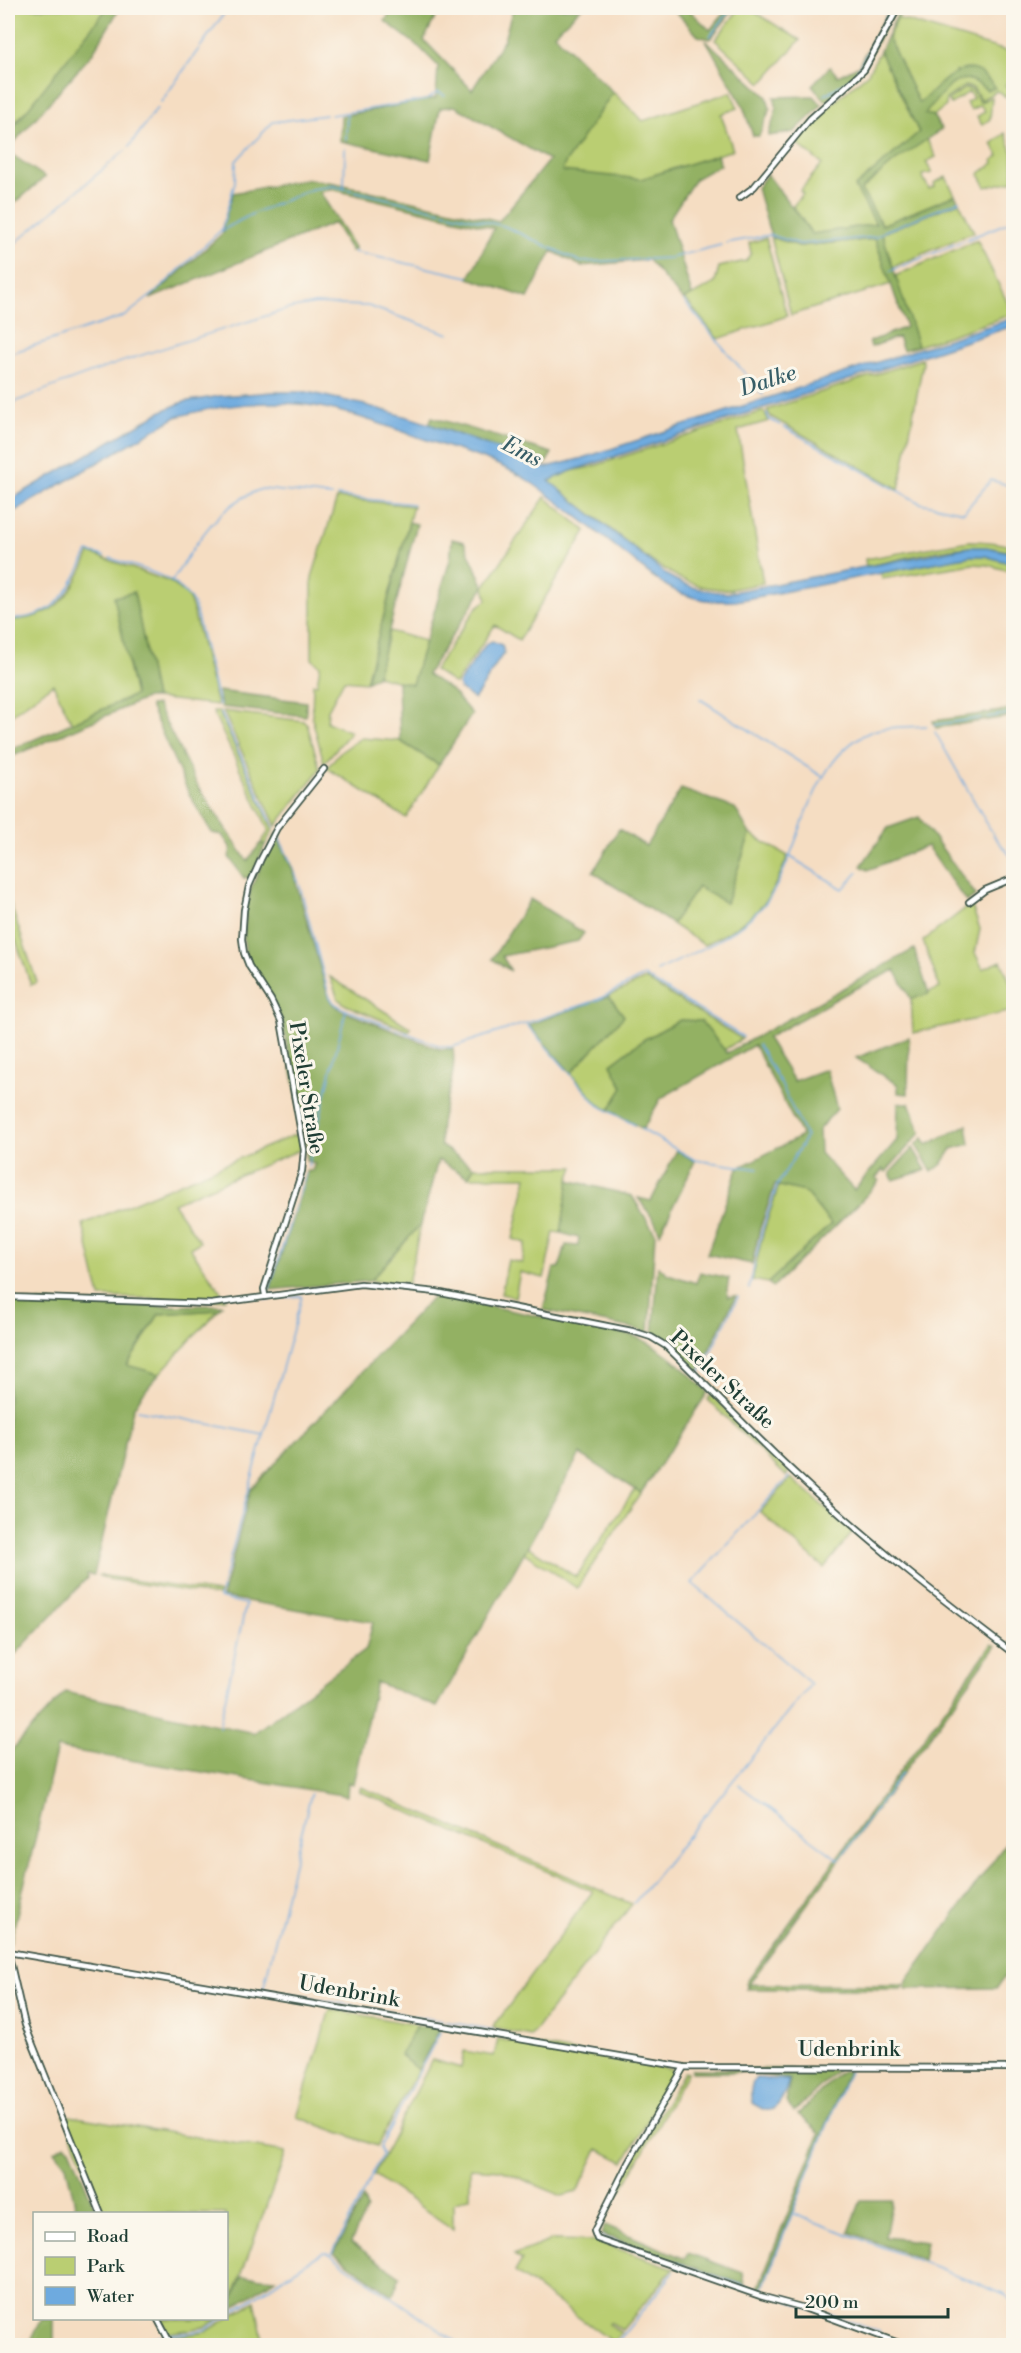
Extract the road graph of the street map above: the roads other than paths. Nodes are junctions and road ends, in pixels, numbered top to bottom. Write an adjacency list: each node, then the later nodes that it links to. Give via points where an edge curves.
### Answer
1 (898, 8): 2 (street, via 864,70 810,119 754,187)
2 (739, 198)
3 (324, 769): 6 (street, Pixeler Straße, via 272,836 249,886 244,910 244,953 281,1021 304,1150 302,1171)
4 (1014, 878): 5 (street, via 985,890)
5 (969, 902)
6 (265, 1295): 7 (street, Pixeler Straße, via 211,1304); 8 (street, Pixeler Straße, via 354,1284 405,1287 632,1331 653,1339 666,1346 797,1476 870,1541)
7 (8, 1297)
8 (1014, 1654)
9 (8, 1952): 10 (street, Udenbrink); 12 (street, Udenbrink, via 25,2025)
10 (684, 2067): 11 (street, Udenbrink); 15 (street, via 628,2163 594,2232 597,2240)
11 (1014, 2067)
12 (100, 2212)
13 (158, 2320): 14 (street)
14 (172, 2346)
15 (907, 2346)

